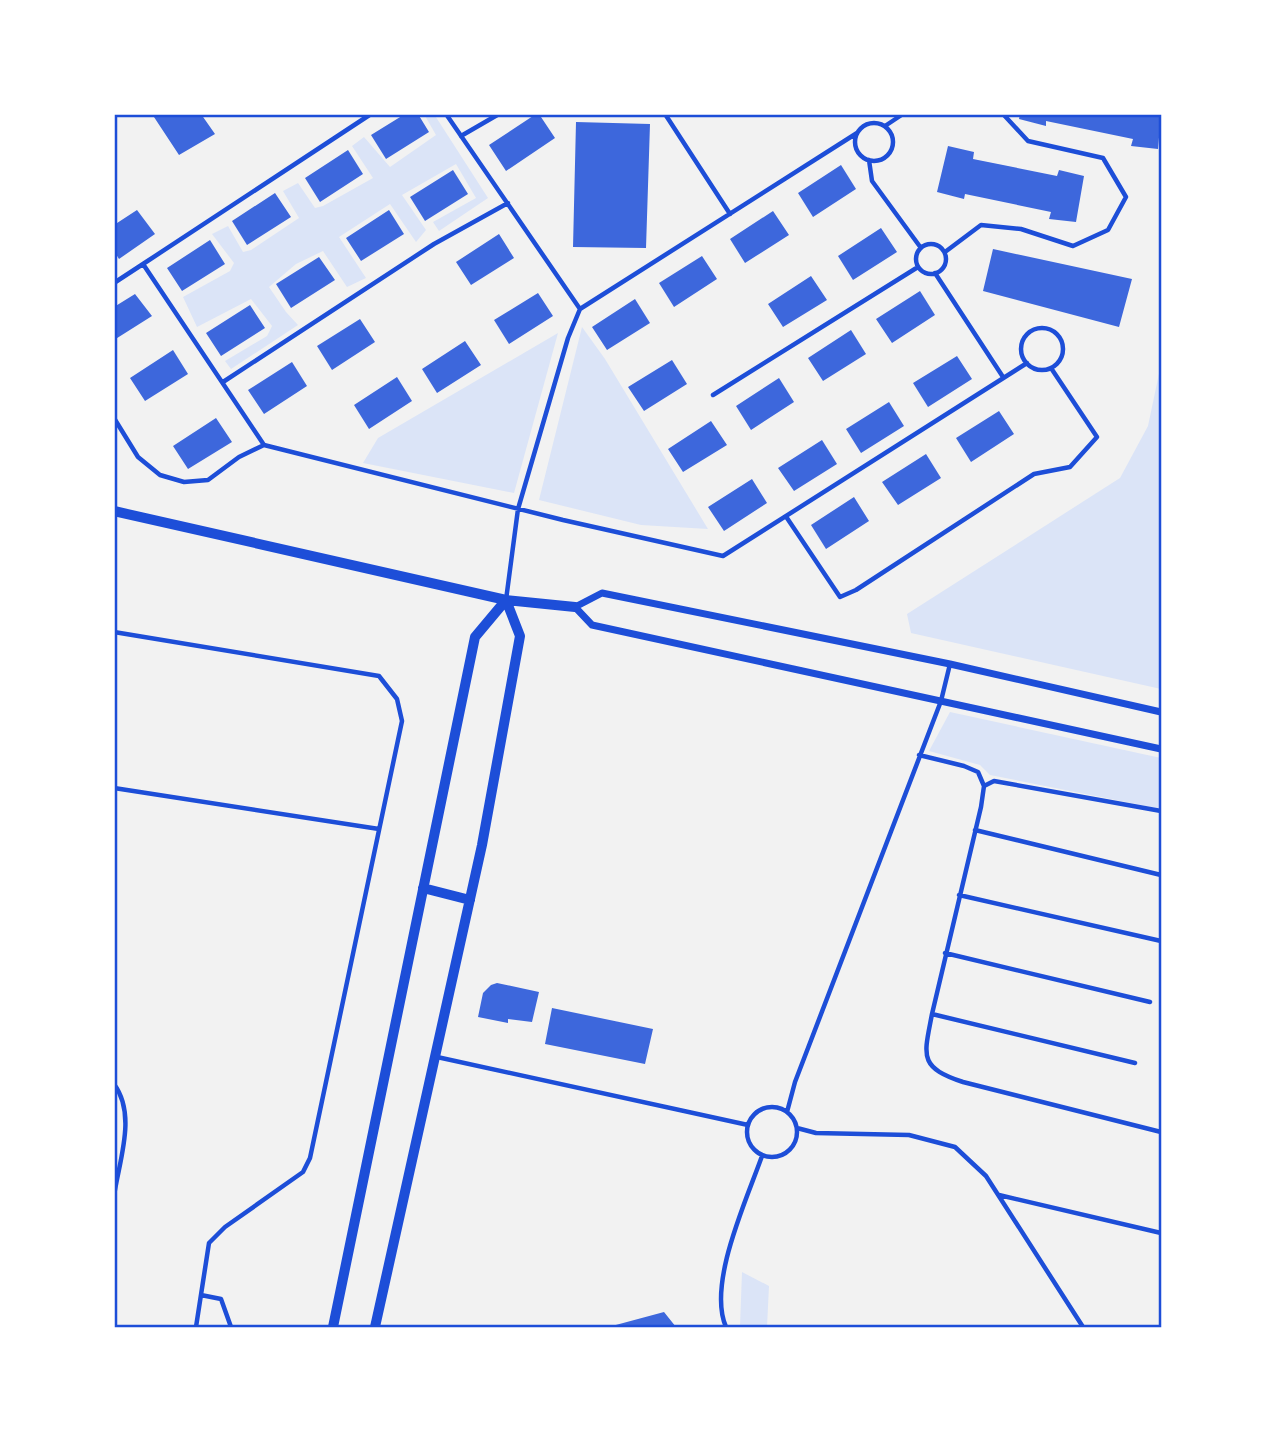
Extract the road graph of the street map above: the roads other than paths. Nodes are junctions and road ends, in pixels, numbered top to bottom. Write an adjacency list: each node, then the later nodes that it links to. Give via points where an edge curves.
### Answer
1 (371, 114): 15 (lane)
2 (446, 114): 9 (lane)
3 (499, 114): 9 (lane)
4 (665, 114): 12 (lane)
5 (903, 114): 7 (lane)
6 (1003, 114): 14 (lane, via 1028,141 1103,158 1126,197 1108,230 1073,246 1021,229 981,225)
7 (885, 126): 8 (lane, via 866,125); 10 (lane, via 893,147 881,160)
8 (857, 133): 10 (lane, via 857,150); 12 (lane)
9 (461, 136): 11 (lane)
10 (869, 160): 13 (lane, via 873,181)
11 (508, 203): 19 (lane); 23 (lane, via 434,244)
12 (730, 214): 19 (lane)
13 (921, 248): 14 (lane, via 934,243); 16 (lane, via 916,257)
14 (945, 252): 17 (lane, via 945,265)
15 (144, 264): 18 (lane); 23 (lane)
16 (918, 267): 17 (lane); 24 (lane)
17 (935, 274): 22 (lane)
18 (114, 283)
19 (580, 309): 27 (lane)
20 (1027, 363): 21 (lane, via 1038,370); 21 (lane, via 1023,342 1031,332 1044,329 1056,334 1063,345 1061,359); 22 (lane)
21 (1051, 368): 29 (lane, via 1097,436 1088,447 1070,467 1034,474 856,590 839,597)
22 (1003, 377): 29 (lane)
23 (223, 382): 26 (lane)
24 (713, 395)
25 (114, 418): 26 (lane, via 138,457 160,475 184,482 208,480)
26 (264, 445): 27 (lane)
27 (518, 509): 29 (lane, via 723,556); 30 (lane)
28 (114, 511): 30 (street)
29 (787, 518)
30 (506, 600): 31 (street); 44 (street, via 475,637); 46 (street, via 520,636)
31 (575, 607): 33 (street, via 602,593); 34 (street, via 592,625)
32 (114, 632): 41 (lane, via 379,676 397,699 402,721)
33 (950, 664): 34 (lane); 35 (street)
34 (941, 701): 36 (street); 37 (lane)
35 (1161, 712)
36 (1161, 749)
37 (919, 755): 38 (lane, via 964,765 978,772); 54 (lane)
38 (984, 786): 40 (lane, via 994,781); 42 (lane)
39 (114, 788): 41 (lane)
40 (1161, 811)
41 (379, 829): 62 (lane, via 310,1158 303,1172 209,1243)
42 (975, 830): 43 (lane); 45 (lane)
43 (1161, 875)
44 (424, 888): 46 (street); 65 (street)
45 (959, 895): 47 (lane); 48 (lane)
46 (470, 900): 51 (street)
47 (1161, 941)
48 (945, 953): 49 (lane); 50 (lane)
49 (1150, 1002)
50 (932, 1014): 52 (lane); 57 (lane, via 925,1048 929,1064 939,1074)
51 (436, 1057): 55 (lane); 66 (street)
52 (1135, 1063)
53 (114, 1084): 60 (lane, via 125,1115)
54 (787, 1112): 55 (lane, via 764,1108); 56 (lane)
55 (748, 1125): 58 (lane, via 751,1146)
56 (797, 1128): 58 (lane, via 795,1143 785,1154); 59 (lane, via 816,1133 909,1135 955,1147 986,1176)
57 (1161, 1132)
58 (762, 1156): 67 (lane, via 723,1265 722,1318)
59 (998, 1195): 61 (lane); 68 (lane)
60 (114, 1196)
61 (1161, 1233)
62 (201, 1295): 63 (lane); 64 (lane, via 220,1299)
63 (197, 1327)
64 (230, 1327)
65 (333, 1327)
66 (375, 1327)
67 (726, 1327)
68 (1083, 1327)

